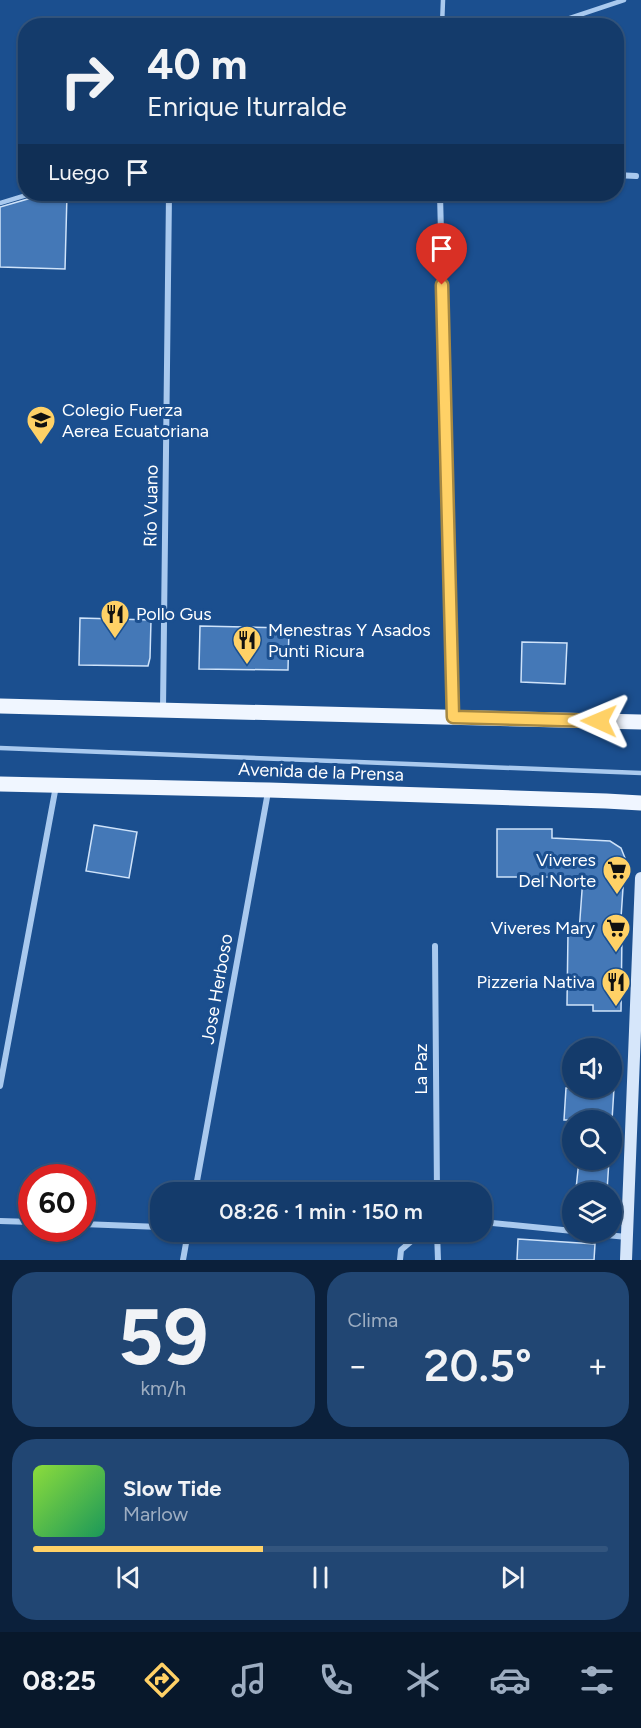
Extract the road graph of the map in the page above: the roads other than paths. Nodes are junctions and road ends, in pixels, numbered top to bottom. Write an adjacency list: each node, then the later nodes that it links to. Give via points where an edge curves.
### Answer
1 (443, 0): 3 (lane)
2 (624, 0): 4 (lane)
3 (442, 18)
4 (570, 18)
5 (624, 175): 6 (street)
6 (636, 176)
7 (18, 198): 10 (lane)
8 (170, 201): 12 (street, Río Vuano)
9 (440, 201): 13 (street)
10 (0, 203)
11 (0, 706): 12 (main road)
12 (163, 710): 13 (main road)
13 (453, 717): 14 (main road)
14 (641, 722)
15 (0, 748): 16 (lane)
16 (641, 773)
17 (0, 784): 18 (main road, Avenida de la Prensa)
18 (56, 786): 19 (main road, Avenida de la Prensa); 23 (street)
19 (268, 790): 20 (main road, Avenida de la Prensa); 24 (street, Jose Herboso)
20 (641, 803)
21 (641, 878): 33 (main road)
22 (435, 946): 25 (street, La Paz)
23 (0, 1086)
24 (197, 1182)
25 (436, 1182)
26 (0, 1221): 27 (street)
27 (18, 1222)
28 (492, 1223): 31 (street)
29 (96, 1225): 30 (street)
30 (150, 1227)
31 (562, 1230)
32 (622, 1236): 33 (street)
33 (627, 1237): 34 (main road); 41 (main road)
34 (641, 1240)
35 (186, 1242): 38 (street)
36 (410, 1242): 39 (street, via 401,1250)
37 (437, 1242): 40 (street)
38 (183, 1260)
39 (400, 1260)
40 (438, 1260)
41 (626, 1260)

